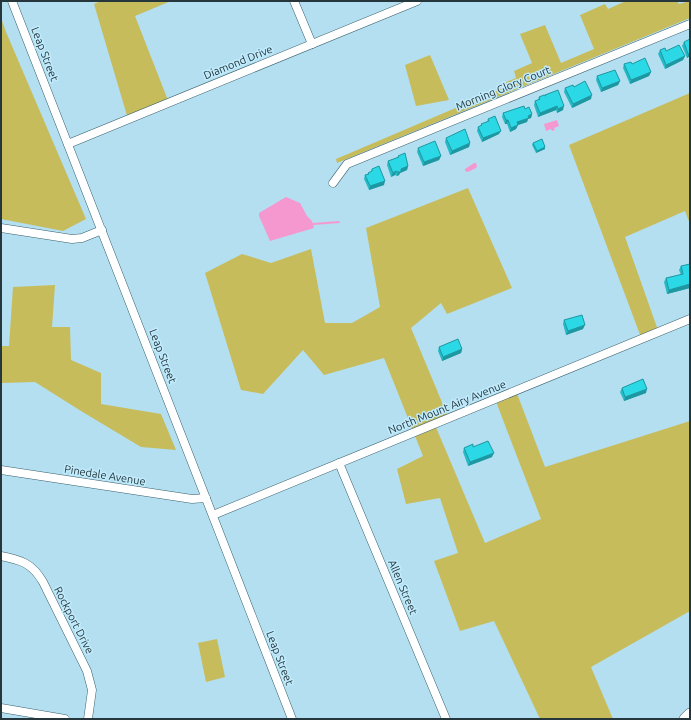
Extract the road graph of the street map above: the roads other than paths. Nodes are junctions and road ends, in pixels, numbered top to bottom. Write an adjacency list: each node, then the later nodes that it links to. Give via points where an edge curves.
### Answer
1 (12, 1): 6 (street, Leap Street)
2 (294, 1): 5 (street)
3 (417, 1): 5 (street, Diamond Drive)
4 (690, 24): 7 (street, Morning Glory Court, via 347,164)
5 (312, 44): 6 (street, Diamond Drive)
6 (68, 144): 9 (street, Leap Street)
7 (333, 183)
8 (1, 228): 9 (street, via 75,239)
9 (102, 230): 13 (street, Leap Street)
10 (690, 319): 11 (street, North Mount Airy Avenue)
11 (339, 463): 14 (street, North Mount Airy Avenue); 21 (street, Allen Street)
12 (1, 472): 13 (street, Pinedale Avenue, via 192,499)
13 (206, 498): 14 (street, Leap Street)
14 (213, 515): 20 (street, Leap Street)
15 (1, 556): 19 (street, Rockport Drive, via 25,562 35,570 43,582 88,675 92,690)
16 (1, 708): 18 (street)
17 (690, 714): 22 (main road)
18 (65, 719)
19 (88, 719)
20 (292, 719)
21 (446, 719)
22 (685, 719)

